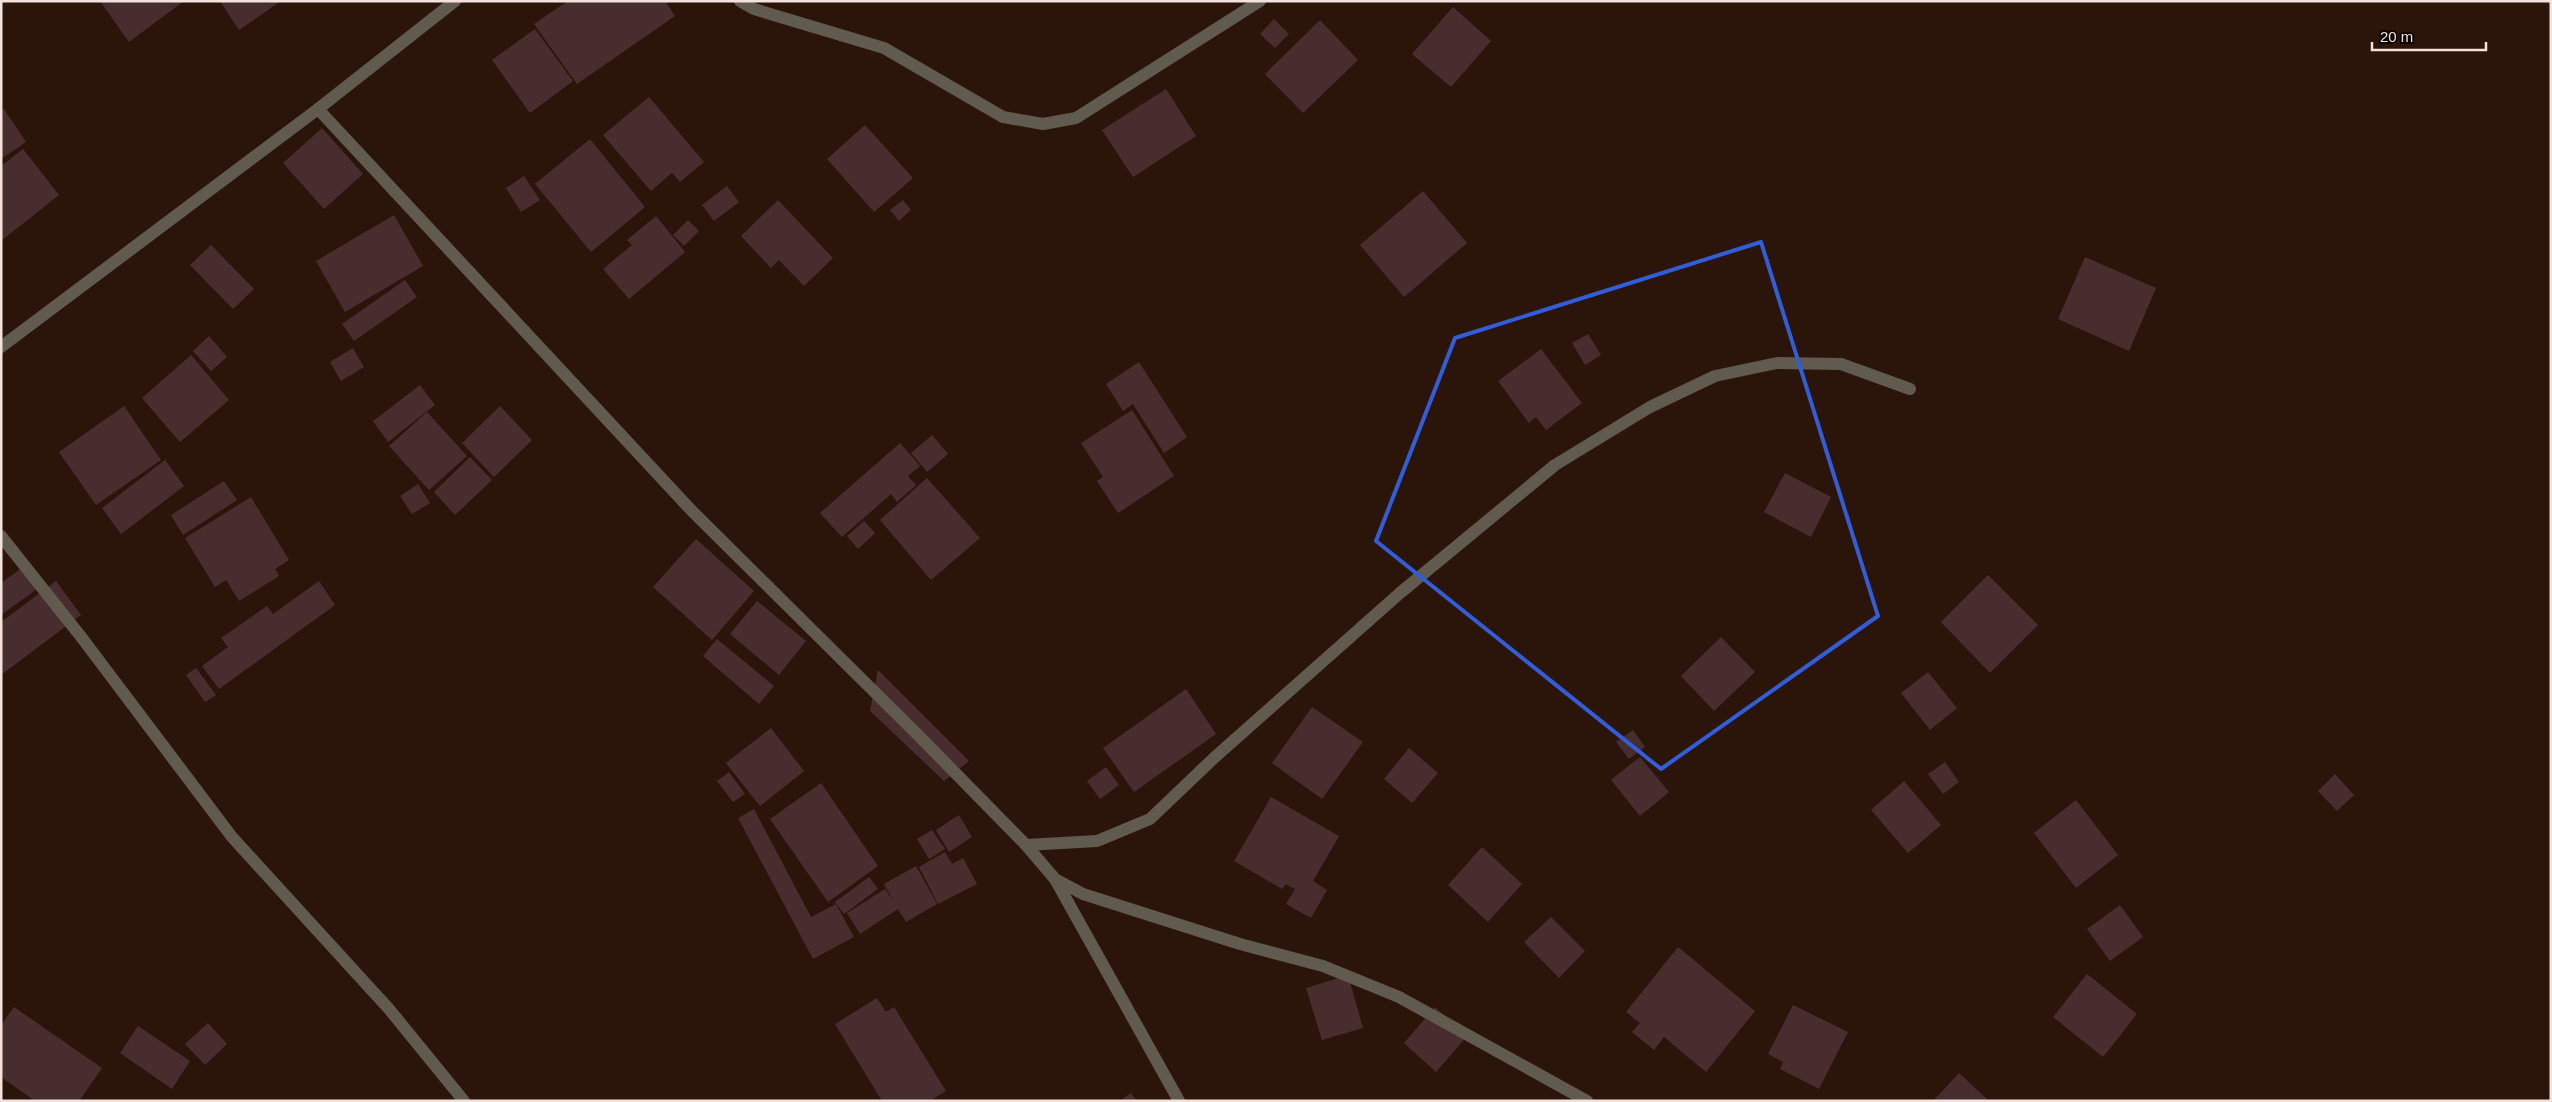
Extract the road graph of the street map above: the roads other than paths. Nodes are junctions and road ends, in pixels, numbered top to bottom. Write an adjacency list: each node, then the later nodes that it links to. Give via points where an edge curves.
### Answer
1 (455, 1): 4 (street)
2 (740, 1): 3 (street, via 754,9 884,48 1003,117 1043,124 1076,118)
3 (1260, 1)
4 (318, 109): 5 (street); 8 (street, via 692,511)
5 (1, 347)
6 (1910, 389): 8 (street, via 1841,364 1777,363 1715,376 1650,406 1555,465 1400,593 1150,818 1097,841)
7 (1, 536): 10 (street, via 232,836 389,1009)
8 (1026, 845): 9 (street)
9 (1055, 879): 11 (street); 12 (street, via 1083,894 1240,944 1323,966 1399,998)
10 (464, 1101)
11 (1179, 1101)
12 (1588, 1101)

